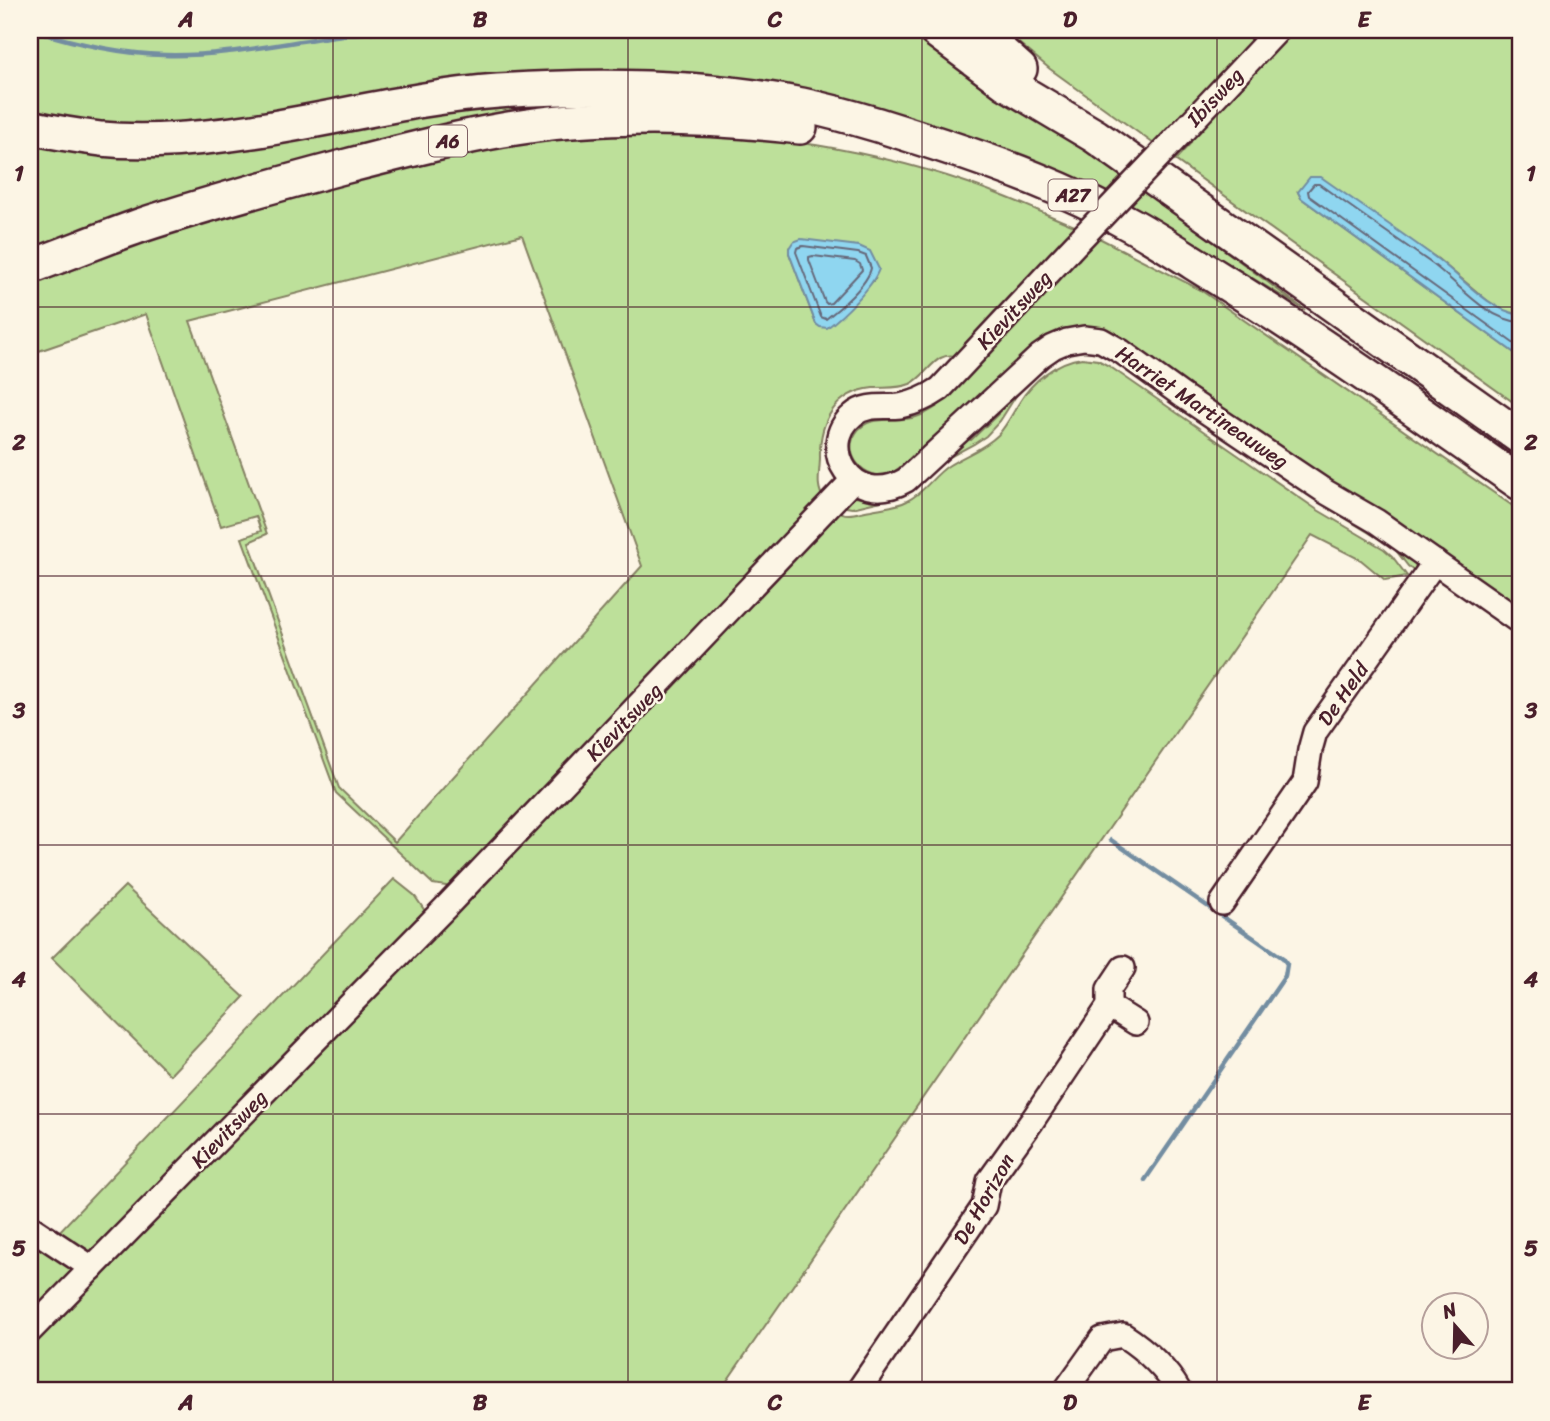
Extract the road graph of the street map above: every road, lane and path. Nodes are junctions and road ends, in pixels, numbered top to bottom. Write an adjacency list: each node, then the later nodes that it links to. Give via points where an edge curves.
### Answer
1 (935, 30): 7 (highway, via 1006,83)
2 (976, 30): 7 (highway)
3 (1278, 30): 6 (street, Ibisweg)
4 (883, 126): 5 (highway, A6, via 803,105 740,96 582,87 450,96 188,138 105,139); 8 (highway, A6, via 808,128 665,117 524,127 396,153 255,190); 11 (highway, A27, via 1007,166 1125,221 1259,303)
5 (30, 127)
6 (1180, 134): 10 (street, Kievitsweg, bridge, via 940,389 918,402 872,406 853,415 840,433 838,453)
7 (1095, 136): 9 (highway)
8 (30, 267)
9 (1520, 437)
10 (853, 480): 12 (street, Harriet Martineauweg, via 882,489 906,480 1040,356 1066,341 1101,340); 19 (street, Kievitsweg, via 435,918)
11 (1520, 483)
12 (1435, 562): 13 (street, Harriet Martineauweg); 14 (street, De Held, via 1315,732 1305,782)
13 (1520, 622)
14 (1222, 903)
15 (1123, 968): 16 (street, De Horizon, via 1108,989)
16 (1109, 1006): 17 (street); 21 (street, De Horizon, via 989,1181 984,1206)
17 (1136, 1023)
18 (30, 1227): 19 (street)
19 (92, 1268): 20 (street, Kievitsweg)
20 (30, 1331)
21 (858, 1391)
22 (1065, 1391): 23 (street, via 1102,1339 1123,1335 1163,1366)
23 (1180, 1391)

